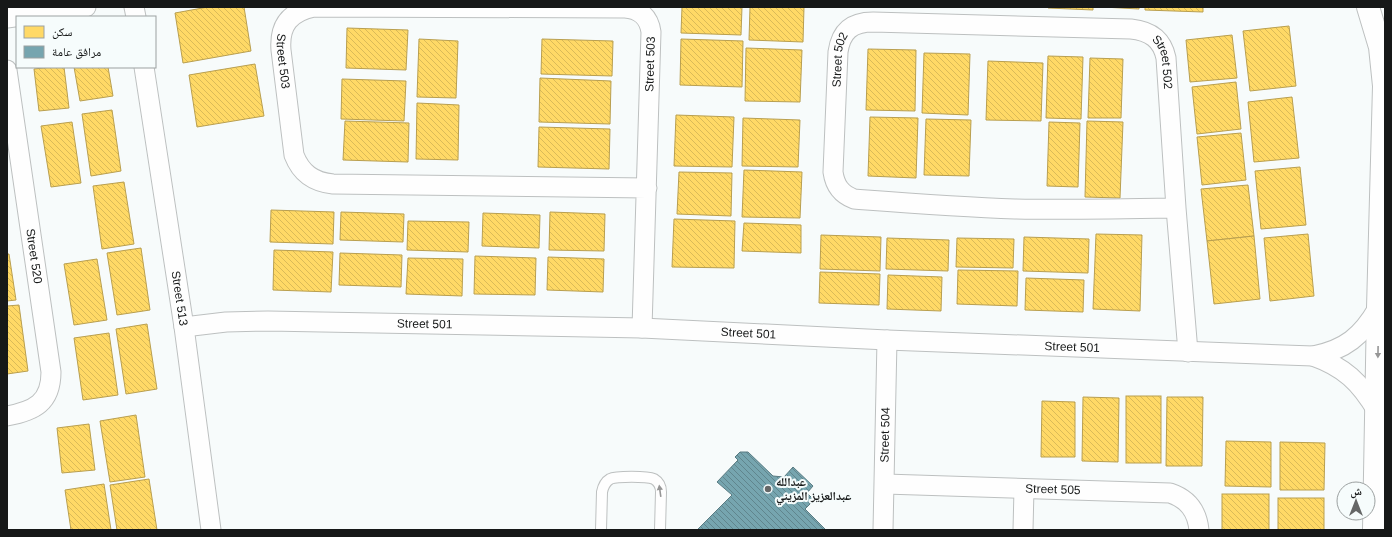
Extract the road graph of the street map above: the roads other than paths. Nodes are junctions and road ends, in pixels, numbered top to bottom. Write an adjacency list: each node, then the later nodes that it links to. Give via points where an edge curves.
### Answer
1 (86, 7): 3 (street)
2 (1368, 7): 8 (street, via 1380,47 1384,86)
3 (21, 16)
4 (144, 68): 9 (street, Street 513)
5 (7, 70): 15 (street, Street 520, via 51,381 45,398 39,405 32,410)
6 (647, 188): 6 (street, Street 503, via 651,32 648,21 639,11 632,8 314,7 295,14 282,30 280,50 294,155 301,169 314,180 332,184); 10 (street, Street 503)
7 (1176, 208): 7 (street, Street 502, via 1166,58 1162,44 1145,31 864,22 848,29 839,43 833,172 836,184 848,197 1015,208); 12 (street, Street 502)
8 (1378, 308): 13 (street, Street 501, via 1365,328 1348,343 1337,350); 14 (street, one-way to 14)
9 (184, 327): 10 (street, Street 501, via 268,321); 18 (street, Street 513)
10 (642, 328): 11 (street, Street 501)
11 (887, 340): 12 (street, Street 501); 16 (street, Street 504)
12 (1188, 352): 13 (street, Street 501)
13 (1312, 356): 14 (street, Street 501, via 1337,366 1348,374 1360,385)
14 (1377, 411): 24 (street)
15 (7, 416)
16 (885, 484): 17 (street, Street 505); 21 (street, Street 504)
17 (1024, 489): 22 (street); 23 (street, Street 505, via 1170,492 1187,502 1194,510)
18 (212, 530)
19 (601, 530): 20 (lane, one-way to 19, via 661,492 658,482 648,477 618,477 603,487)
20 (660, 530)
21 (883, 530)
22 (1023, 530)
23 (1199, 530)
24 (1374, 530)

